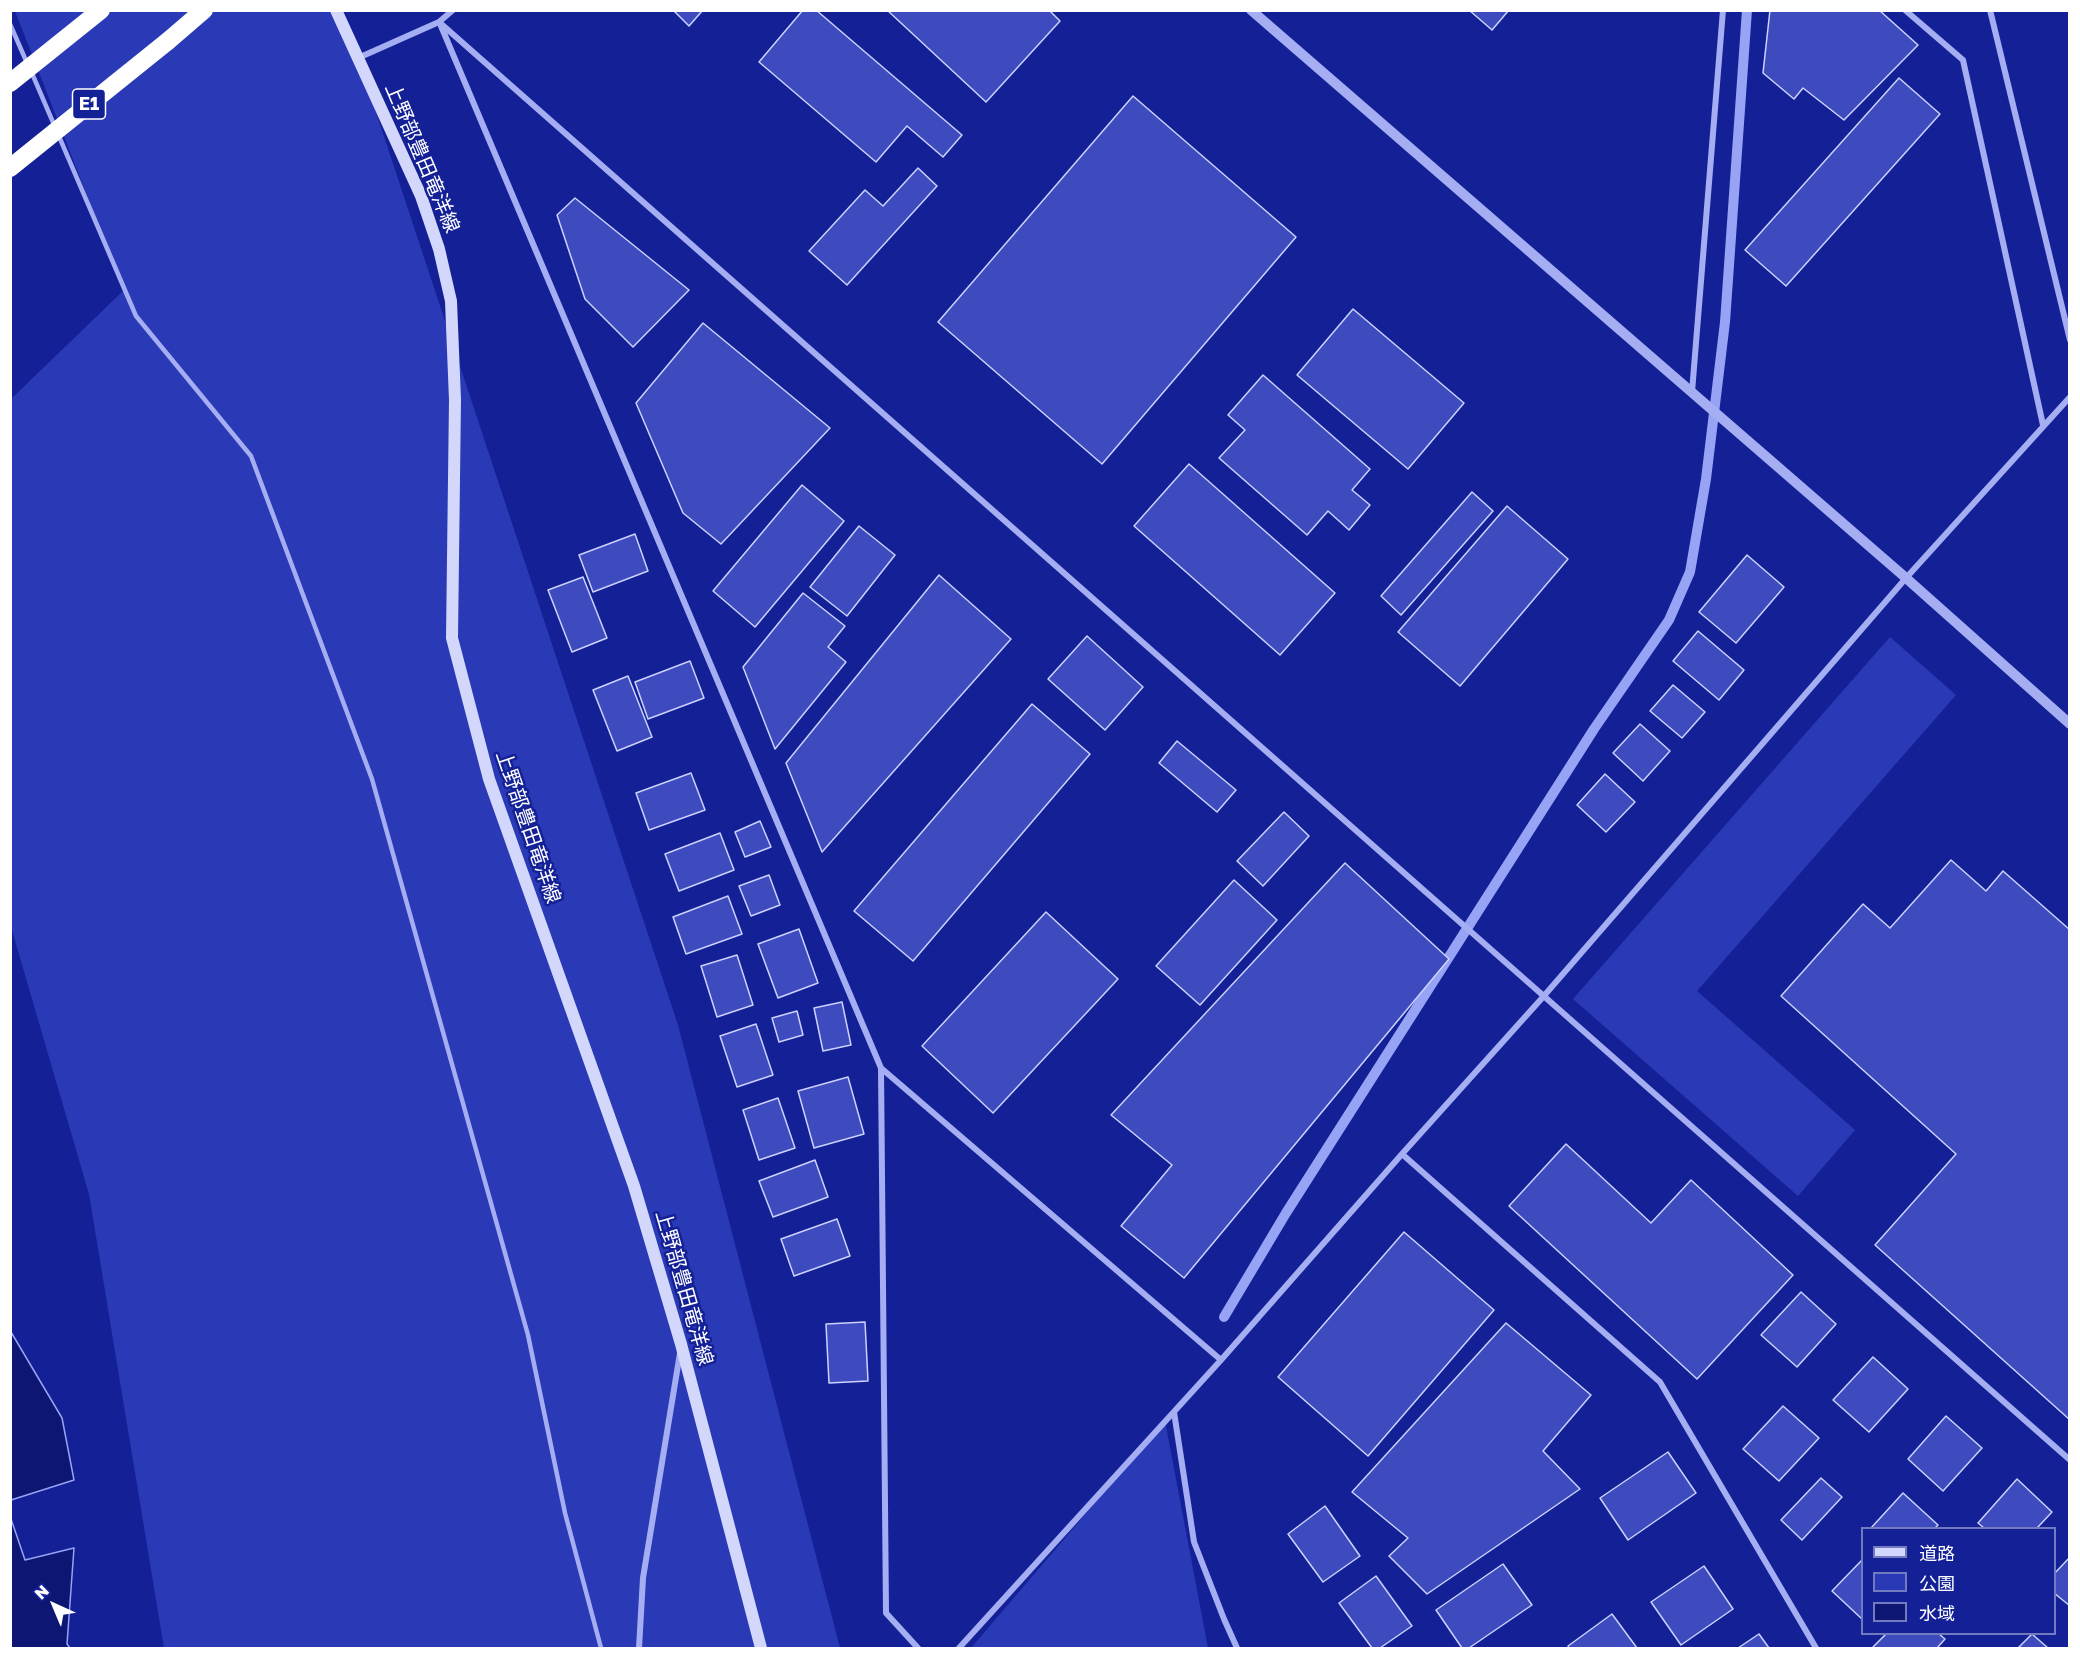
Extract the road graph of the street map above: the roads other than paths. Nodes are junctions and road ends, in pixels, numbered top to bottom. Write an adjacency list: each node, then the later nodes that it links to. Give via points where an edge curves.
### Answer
1 (101, 10): 12 (highway, bridge)
2 (204, 10): 13 (highway, E1, bridge)
3 (336, 10): 11 (main road, 上野部豊田竜洋線)
4 (453, 10): 9 (street)
5 (1251, 10): 15 (street)
6 (1723, 10): 15 (street)
7 (1905, 10): 17 (street, via 1963,60)
8 (1990, 10): 14 (street)
9 (439, 22): 11 (street); 20 (street); 21 (street)
10 (10, 24): 27 (lane, via 136,316 251,456 372,778 528,1335 565,1513)
11 (358, 58): 23 (main road, 上野部豊田竜洋線, via 421,196 451,301 452,638 489,779 634,1186)
12 (10, 83)
13 (10, 168)
14 (2070, 340)
15 (1692, 392): 18 (street)
16 (2070, 397): 17 (street)
17 (2043, 425): 18 (street)
18 (1906, 578): 19 (street); 20 (street)
19 (2070, 724)
20 (1543, 997): 22 (street); 26 (street)
21 (881, 1068): 24 (street); 30 (street, via 886,1613)
22 (1402, 1154): 24 (street); 33 (street, via 1660,1383)
23 (681, 1344): 28 (street, via 643,1578); 29 (main road, 上野部豊田竜洋線)
24 (1221, 1360): 25 (street)
25 (1174, 1412): 31 (street); 32 (street, via 1194,1542)
26 (2070, 1460)
27 (602, 1648)
28 (639, 1648)
29 (761, 1648)
30 (918, 1648)
31 (958, 1648)
32 (1237, 1648)
33 (1816, 1648)

